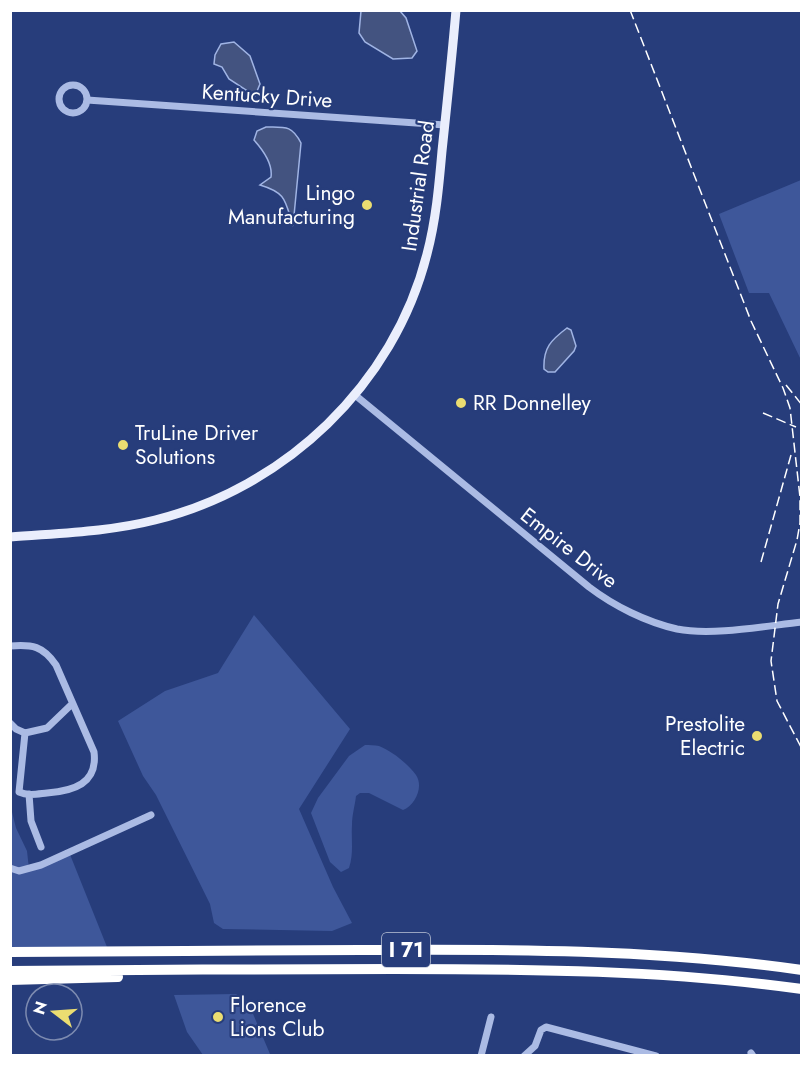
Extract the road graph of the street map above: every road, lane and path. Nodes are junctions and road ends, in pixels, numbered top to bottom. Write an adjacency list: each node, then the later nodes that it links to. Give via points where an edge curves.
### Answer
1 (456, 10): 3 (main road, Industrial Road)
2 (87, 100): 2 (street, via 84,90 76,85 64,87 59,95 63,108 71,113 81,110); 3 (street, Kentucky Drive)
3 (445, 125): 4 (main road, Industrial Road, via 437,208 417,290 391,341)
4 (355, 395): 5 (main road, Industrial Road, via 326,427 288,459 221,498 154,521); 6 (street, Empire Drive, via 589,587 634,614 677,629 721,630)
5 (10, 537)
6 (801, 622)
7 (10, 646): 8 (street, via 25,645 48,653)
8 (72, 704): 10 (street, via 47,728); 11 (street, via 94,752 92,771 72,790)
9 (10, 723): 10 (street)
10 (25, 733): 11 (street, via 18,789)
11 (29, 795): 13 (street, via 31,821)
12 (151, 815): 14 (street, via 41,865 19,871)
13 (41, 847)
14 (10, 868)
15 (10, 952): 17 (highway, I 71, via 525,949 715,960)
16 (162, 970): 18 (highway, I 71); 19 (highway, via 127,977); 20 (highway, I 71, via 524,968 713,979)
17 (801, 970)
18 (10, 971)
19 (10, 980)
20 (801, 989)
21 (491, 1017): 22 (street)
22 (482, 1056)
23 (524, 1056): 24 (street, via 546,1028)
24 (656, 1056)

